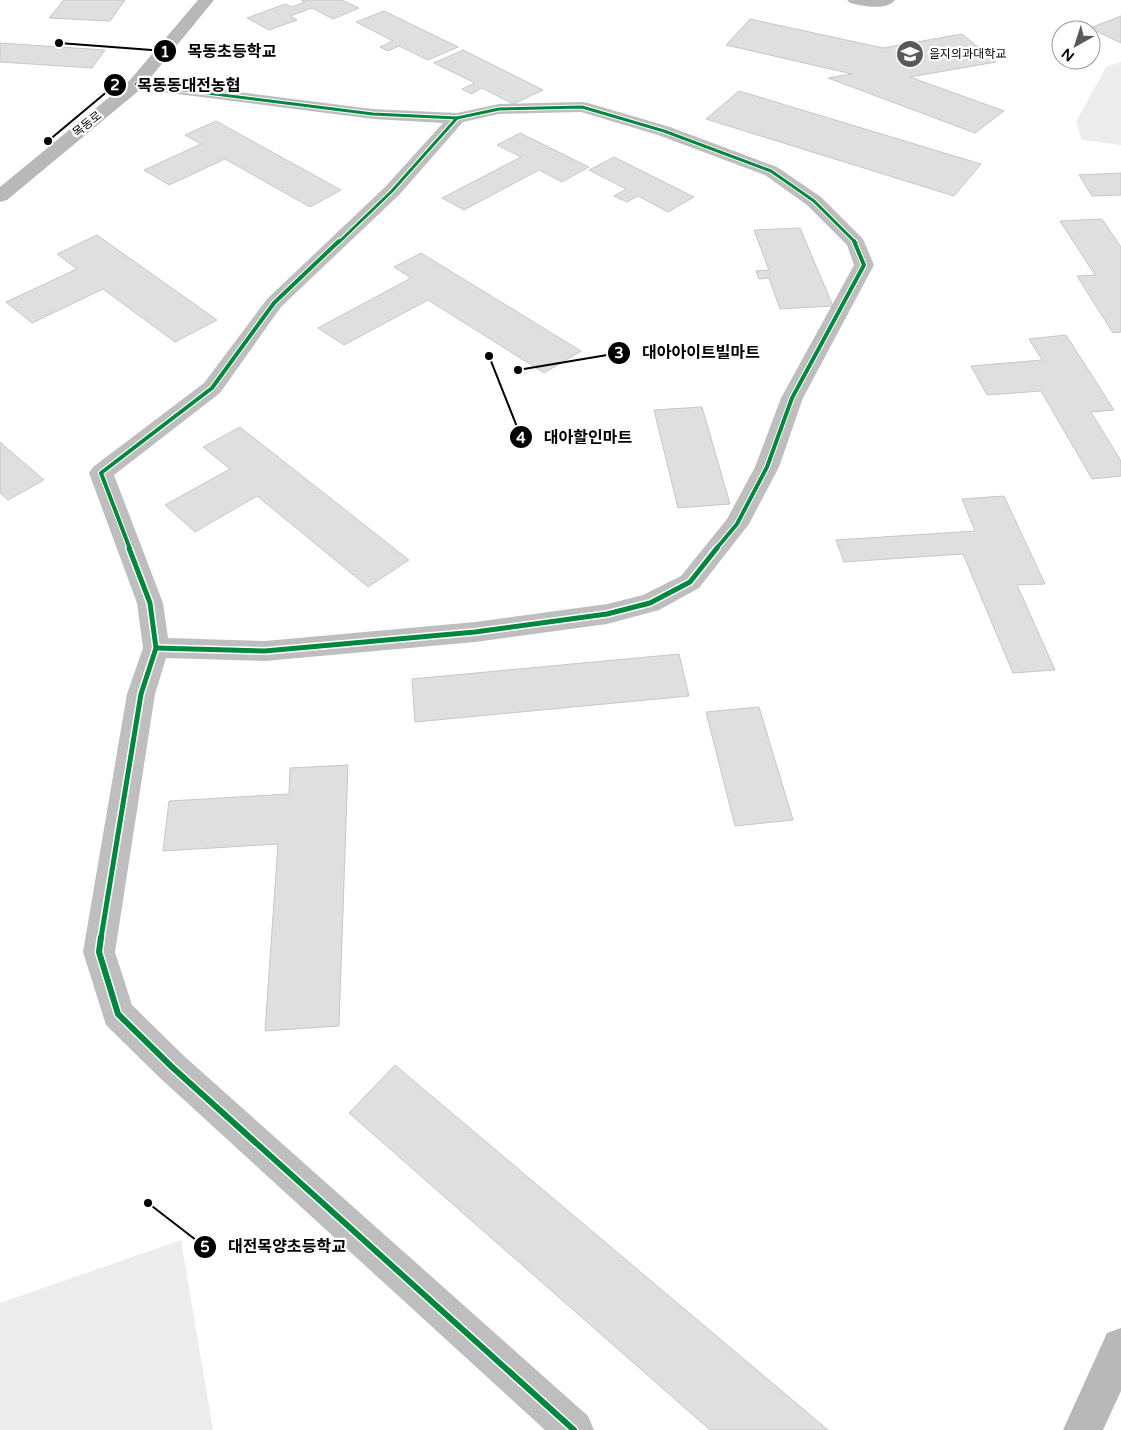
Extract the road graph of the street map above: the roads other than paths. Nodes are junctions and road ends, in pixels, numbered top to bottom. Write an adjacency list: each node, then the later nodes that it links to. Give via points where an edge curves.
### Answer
1 (206, 0): 4 (main road, 목동로)
2 (855, 0): 3 (main road)
3 (887, 0)
4 (136, 84): 5 (street, via 373,114); 6 (main road, 목동로)
5 (457, 118): 7 (street, via 392,190 274,303 212,388 101,474 150,603); 7 (street, via 499,109 582,108 664,130 771,172 814,201 856,243 864,265 792,398 767,467 737,524 690,582 650,604 607,614 476,632 265,651)
6 (0, 196)
7 (156, 648): 9 (street, via 141,694 99,952 118,1014 172,1068)
8 (1121, 1348): 10 (main road)
9 (574, 1430)
10 (1083, 1430)

